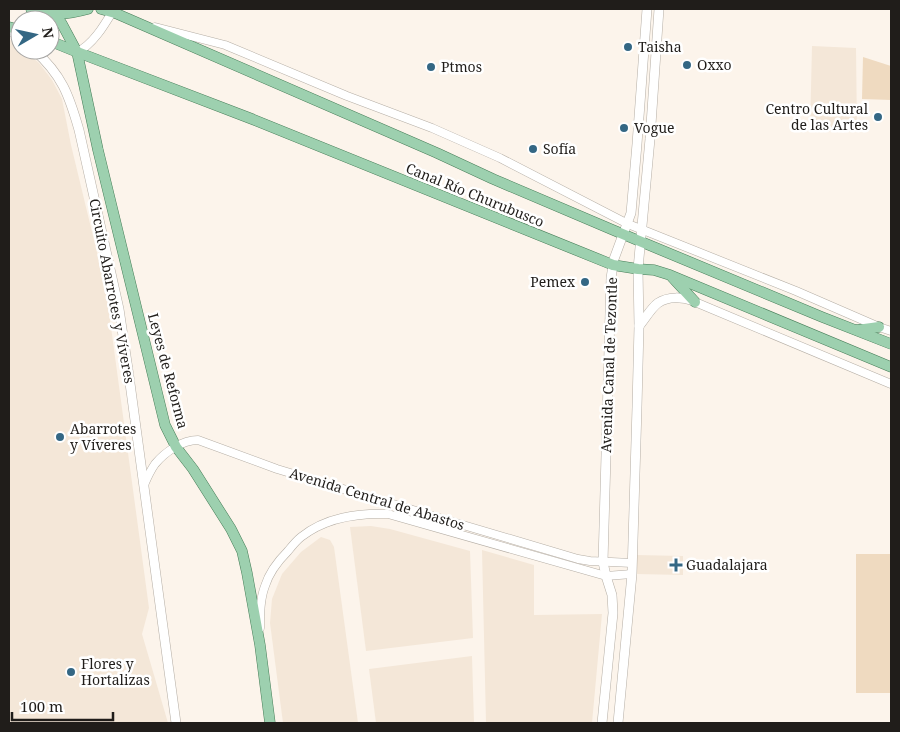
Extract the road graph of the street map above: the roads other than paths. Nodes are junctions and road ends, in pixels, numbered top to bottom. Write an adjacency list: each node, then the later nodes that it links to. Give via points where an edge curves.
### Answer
1 (88, 9): 5 (main road)
2 (647, 9): 11 (main road, Avenida Canal de Tezontle, via 636,162)
3 (659, 9): 12 (main road, Avenida Canal de Tezontle)
4 (109, 10): 7 (main road, Canal Río Churubusco); 9 (street, via 91,41)
5 (60, 13)
6 (60, 22): 9 (main road, Leyes de Reforma)
7 (136, 23): 11 (street, Canal Río Churubusco, via 225,46 432,128 500,158); 13 (main road, Canal Río Churubusco)
8 (60, 45): 9 (main road, Canal Río Churubusco)
9 (77, 52): 15 (main road, Canal Río Churubusco); 26 (main road, Leyes de Reforma, via 165,425)
10 (43, 60): 27 (main road, Circuito Abarrotes y Víveres, via 62,83 79,130 118,309)
11 (628, 224): 12 (street, Canal Río Churubusco); 13 (main road, Avenida Canal de Tezontle)
12 (642, 229): 14 (main road, Avenida Canal de Tezontle); 20 (street, Canal Río Churubusco)
13 (623, 235): 14 (main road, Canal Río Churubusco); 15 (main road, Avenida Canal de Tezontle)
14 (641, 242): 16 (main road, Avenida Canal de Tezontle); 21 (main road, Canal Río Churubusco)
15 (613, 265): 16 (main road, Canal Río Churubusco); 28 (main road, Avenida Canal de Tezontle)
16 (638, 269): 17 (main road, Canal Río Churubusco); 19 (main road, Avenida Canal de Tezontle)
17 (670, 275): 18 (main road); 24 (main road, Canal Río Churubusco)
18 (695, 302): 19 (main road, via 679,298 662,301); 25 (street)
19 (639, 326): 29 (main road, Avenida Canal de Tezontle)
20 (879, 327): 21 (main road); 22 (street, Canal Río Churubusco)
21 (855, 330): 23 (main road, Canal Río Churubusco)
22 (891, 331)
23 (891, 344)
24 (891, 367)
25 (891, 384)
26 (176, 447): 27 (street, Avenida Central de Abastos, via 155,464); 28 (street, Avenida Central de Abastos, via 198,440 277,469 436,517 578,559); 32 (main road, Leyes de Reforma, via 213,499 242,551)
27 (144, 486): 33 (main road, Circuito Abarrotes y Víveres)
28 (603, 562): 29 (street, Avenida Central de Abastos); 31 (main road, Avenida Canal de Tezontle)
29 (632, 563): 30 (main road, Avenida Canal de Tezontle)
30 (632, 574): 31 (street, Avenida Central de Abastos); 36 (main road, Avenida Canal de Tezontle)
31 (606, 576): 32 (street, Avenida Central de Abastos, via 388,514 339,518 320,524 300,537 276,563 265,586 260,609); 35 (main road, Avenida Canal de Tezontle, via 613,613)
32 (260, 645): 34 (main road, Leyes de Reforma)
33 (176, 723)
34 (270, 723)
35 (602, 723)
36 (618, 723)

